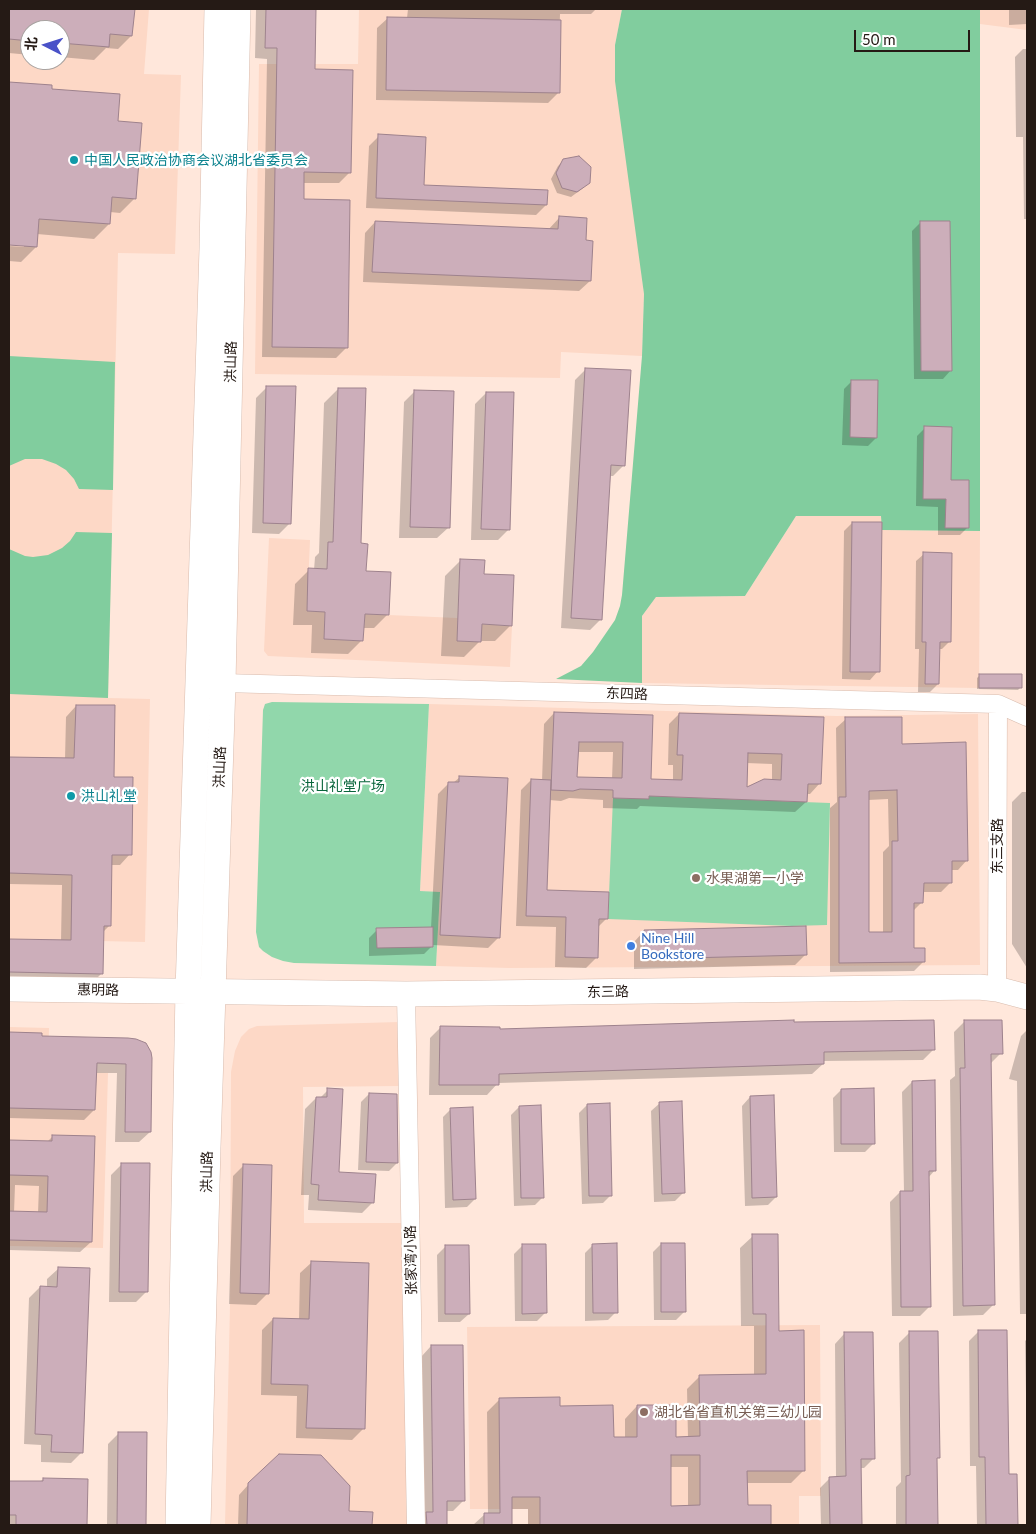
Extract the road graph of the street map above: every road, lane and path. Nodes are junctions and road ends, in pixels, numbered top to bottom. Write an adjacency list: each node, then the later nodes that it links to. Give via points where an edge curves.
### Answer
1 (217, 9): 8 (main road, 洪山路)
2 (238, 9): 3 (main road, 洪山路)
3 (223, 683): 4 (street, 东四路); 9 (main road, 洪山路)
4 (998, 704): 5 (street, 东四路); 7 (street, 东三支路)
5 (1027, 717)
6 (9, 989): 8 (main road, 惠明路)
7 (997, 989): 10 (main road, 东三路); 11 (main road, 东三路)
8 (188, 991): 9 (main road, 东三路); 12 (main road, 洪山路)
9 (213, 991): 10 (main road, 东三路); 13 (main road, 洪山路)
10 (406, 994): 14 (street, 张家湾小路)
11 (1027, 997)
12 (178, 1525)
13 (198, 1525)
14 (416, 1525)

